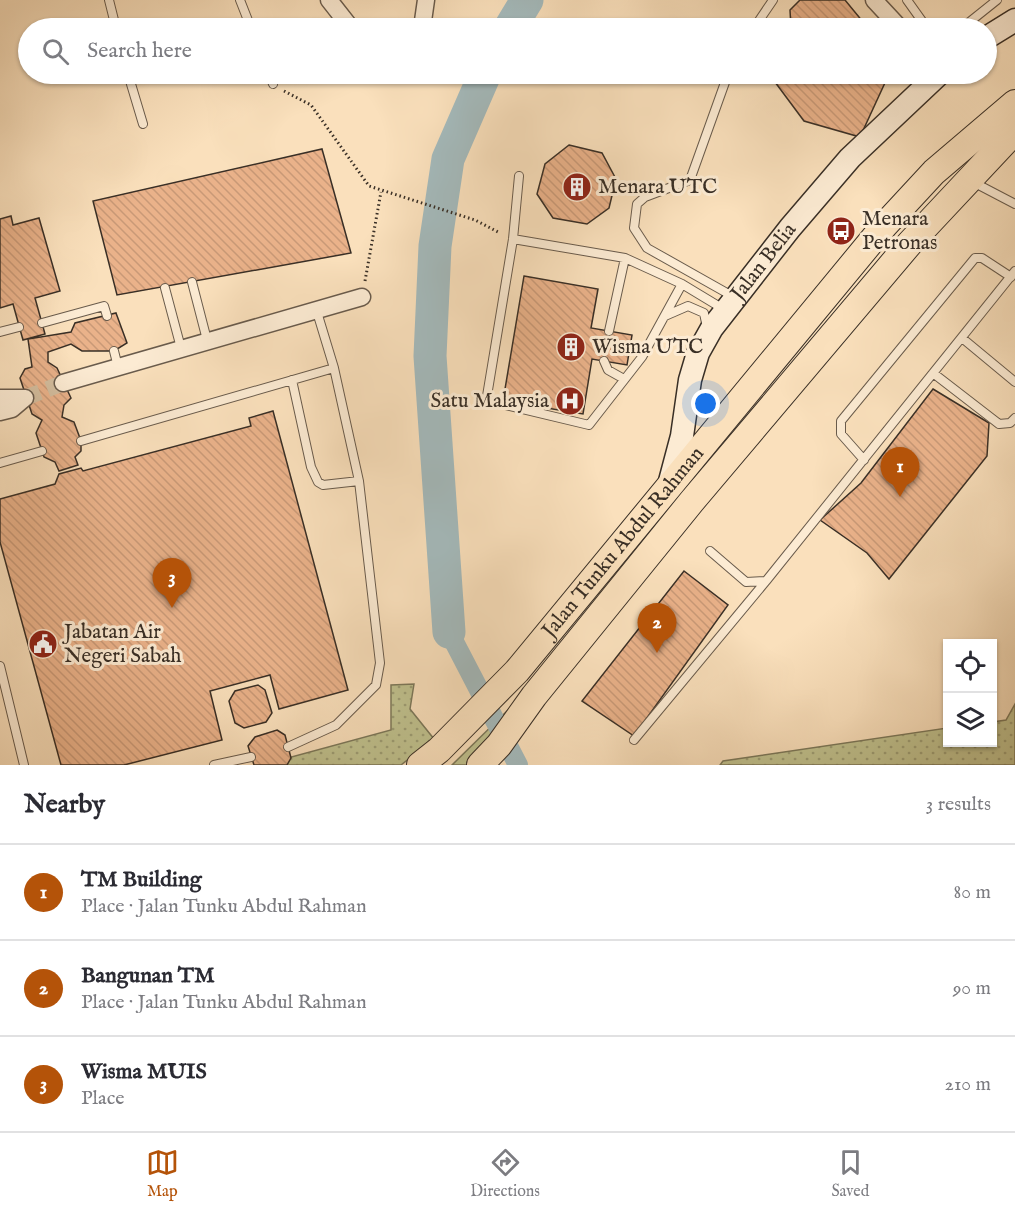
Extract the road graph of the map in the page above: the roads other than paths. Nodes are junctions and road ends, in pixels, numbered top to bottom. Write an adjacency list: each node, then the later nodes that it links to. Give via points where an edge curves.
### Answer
1 (109, 0): 9 (lane)
2 (240, 0): 10 (lane)
3 (329, 0): 11 (street)
4 (426, 0): 12 (street)
5 (773, 0): 13 (lane)
6 (874, 0): 14 (street)
7 (907, 0): 15 (lane)
8 (998, 0): 16 (lane)
9 (114, 18)
10 (247, 18)
11 (343, 18)
12 (423, 18)
13 (761, 18)
14 (891, 18)
15 (917, 18)
16 (975, 18)
17 (1015, 20): 18 (street)
18 (997, 32)
19 (132, 84): 23 (lane)
20 (724, 84): 35 (lane, via 690,180 645,197 638,204 634,228 647,248)
21 (928, 84): 35 (street, Jalan Belia, via 850,158)
22 (1015, 103): 62 (main road, Jalan Tunku Abdul Rahman, via 934,172 884,226)
23 (143, 124)
24 (1015, 131): 26 (main road, Jalan Tunku Abdul Rahman)
25 (519, 176): 28 (lane)
26 (968, 179): 27 (lane); 68 (main road, Jalan Tunku Abdul Rahman, via 699,492 534,696)
27 (1014, 203)
28 (513, 239): 29 (lane); 51 (lane, via 489,401 589,425)
29 (625, 258): 32 (lane); 41 (lane)
30 (1013, 274): 44 (lane); 59 (lane, via 975,258 841,421 841,434)
31 (192, 282): 45 (lane)
32 (682, 284): 35 (lane); 38 (lane)
33 (165, 288): 46 (lane)
34 (362, 297): 36 (street)
35 (730, 304): 43 (street, Jalan Belia)
36 (317, 312): 45 (street); 48 (lane)
37 (107, 316): 39 (lane, via 104,306)
38 (664, 317): 43 (lane, via 681,307 697,308 704,313); 51 (lane)
39 (42, 323)
40 (19, 327): 42 (lane)
41 (609, 331)
42 (0, 332)
43 (706, 338): 62 (street, Jalan Belia, via 690,380 678,457)
44 (962, 338): 49 (lane); 52 (lane)
45 (207, 340): 46 (street)
46 (181, 348): 53 (street, via 116,359)
47 (604, 361): 51 (lane, via 608,370)
48 (334, 368): 50 (lane); 61 (lane)
49 (933, 373): 56 (lane, via 999,424); 59 (lane)
50 (292, 380): 57 (lane); 61 (lane, via 311,467 318,482 323,485)
51 (624, 380)
52 (1015, 382)
53 (63, 383)
54 (0, 398): 55 (street, via 25,398 12,409)
55 (0, 412)
56 (1015, 418)
57 (81, 441)
58 (42, 451): 60 (lane)
59 (864, 460): 64 (lane)
60 (0, 463)
61 (359, 481): 67 (lane, via 380,663 376,685 336,724)
62 (665, 495): 70 (main road, Jalan Tunku Abdul Rahman, via 517,671)
63 (710, 552): 64 (lane, via 746,582)
64 (766, 581): 66 (lane)
65 (0, 666): 71 (lane)
66 (634, 740)
67 (288, 747)
68 (494, 755): 73 (main road, Jalan Tunku Abdul Rahman)
69 (251, 757): 72 (lane)
70 (429, 757)
71 (24, 765)
72 (214, 765)
73 (480, 765)

